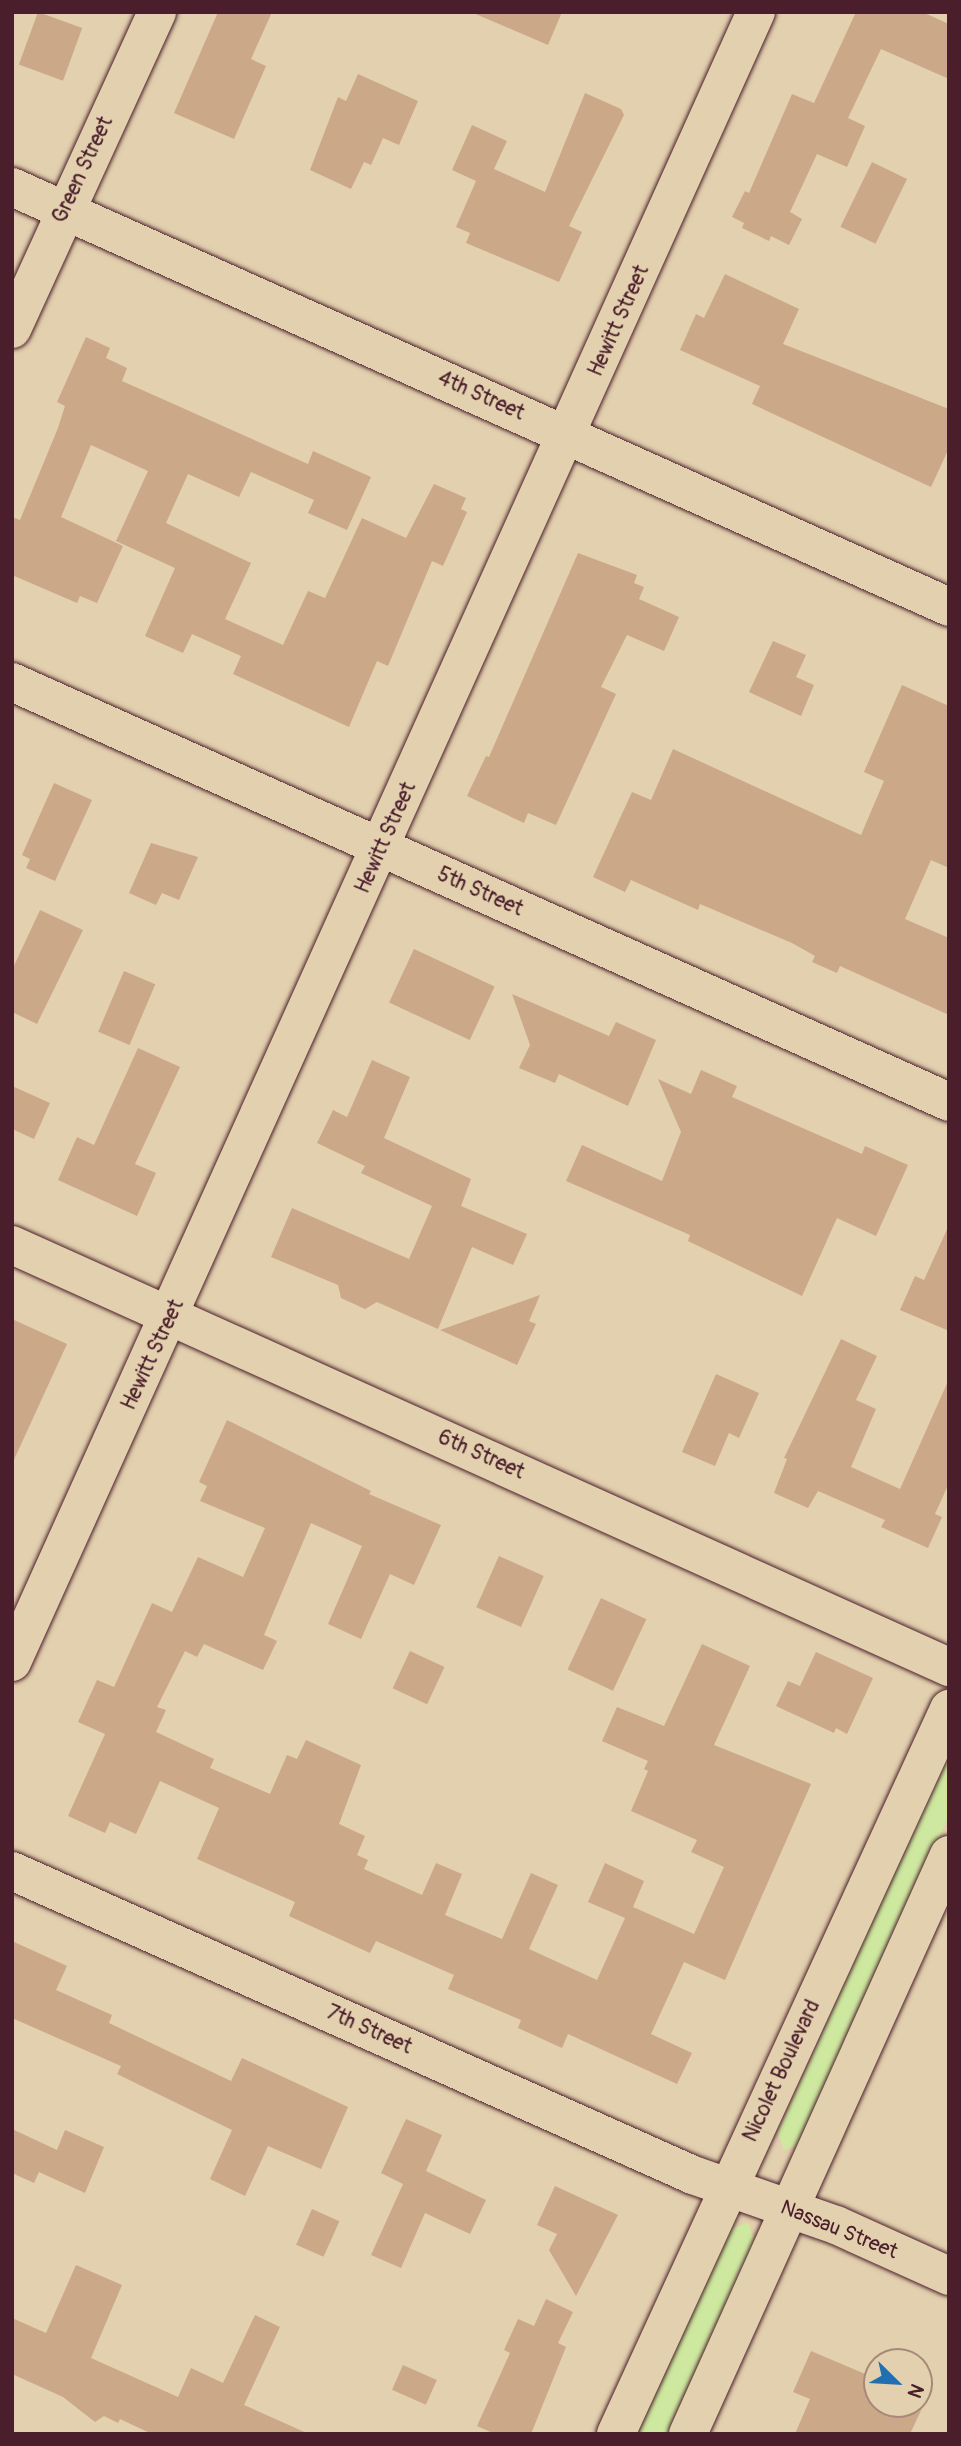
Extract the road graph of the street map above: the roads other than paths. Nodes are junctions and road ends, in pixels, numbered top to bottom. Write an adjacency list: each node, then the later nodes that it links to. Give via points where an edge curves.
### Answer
1 (156, 12): 4 (street, Green Street)
2 (756, 12): 6 (street, Hewitt Street)
3 (12, 187): 4 (street, 4th Street)
4 (64, 210): 5 (street, Green Street); 6 (street, 4th Street)
5 (12, 329)
6 (568, 435): 7 (street, 4th Street); 9 (street, Hewitt Street)
7 (949, 607)
8 (12, 682): 9 (street, 5th Street)
9 (382, 848): 10 (street, 5th Street); 12 (street, Hewitt Street)
10 (949, 1102)
11 (12, 1245): 12 (street, 6th Street)
12 (170, 1316): 13 (street, Hewitt Street); 14 (street, 6th Street)
13 (12, 1662)
14 (949, 1667)
15 (949, 1709): 18 (street, Nicolet Boulevard)
16 (949, 1855): 19 (street)
17 (12, 1871): 18 (street, 7th Street)
18 (727, 2188): 19 (street, Nassau Street); 21 (street, Nicolet Boulevard)
19 (790, 2208): 20 (street, Nassau Street); 22 (street)
20 (949, 2276)
21 (616, 2434)
22 (688, 2434)

